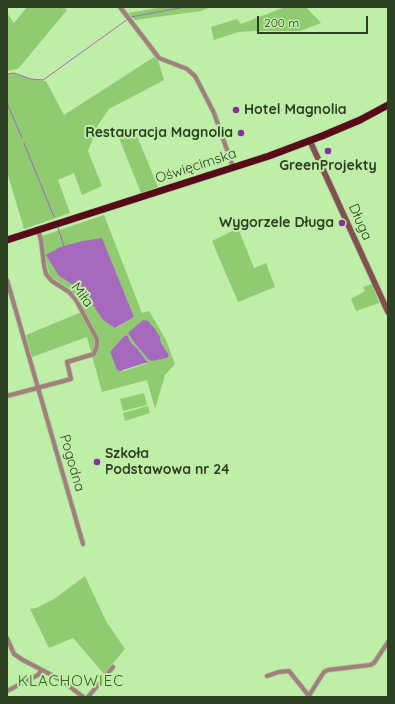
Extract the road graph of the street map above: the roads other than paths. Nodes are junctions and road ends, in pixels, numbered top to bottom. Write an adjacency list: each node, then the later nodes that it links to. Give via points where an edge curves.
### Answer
1 (120, 7): 4 (street, via 159,58 188,70 195,76 214,112)
2 (388, 105): 3 (highway, Oświęcimska)
3 (310, 141): 4 (highway, Oświęcimska); 8 (street, Długa)
4 (233, 167): 5 (highway, Oświęcimska)
5 (38, 230): 6 (highway, Oświęcimska); 9 (street, Miła, via 46,274 76,300 97,339 94,354 67,362 71,378)
6 (7, 240)
7 (7, 280): 9 (street, Pogodna)
8 (388, 312)
9 (39, 388): 10 (street); 11 (street, Pogodna)
10 (7, 396)
11 (84, 544)
12 (7, 640): 15 (street, via 14,654)
13 (388, 642): 20 (street, via 370,664 324,672)
14 (113, 667): 19 (street)
15 (42, 670): 17 (street); 18 (street, via 63,681)
16 (267, 676): 20 (street, via 289,671)
17 (7, 691)
18 (83, 697)
19 (88, 697)
20 (308, 697)

